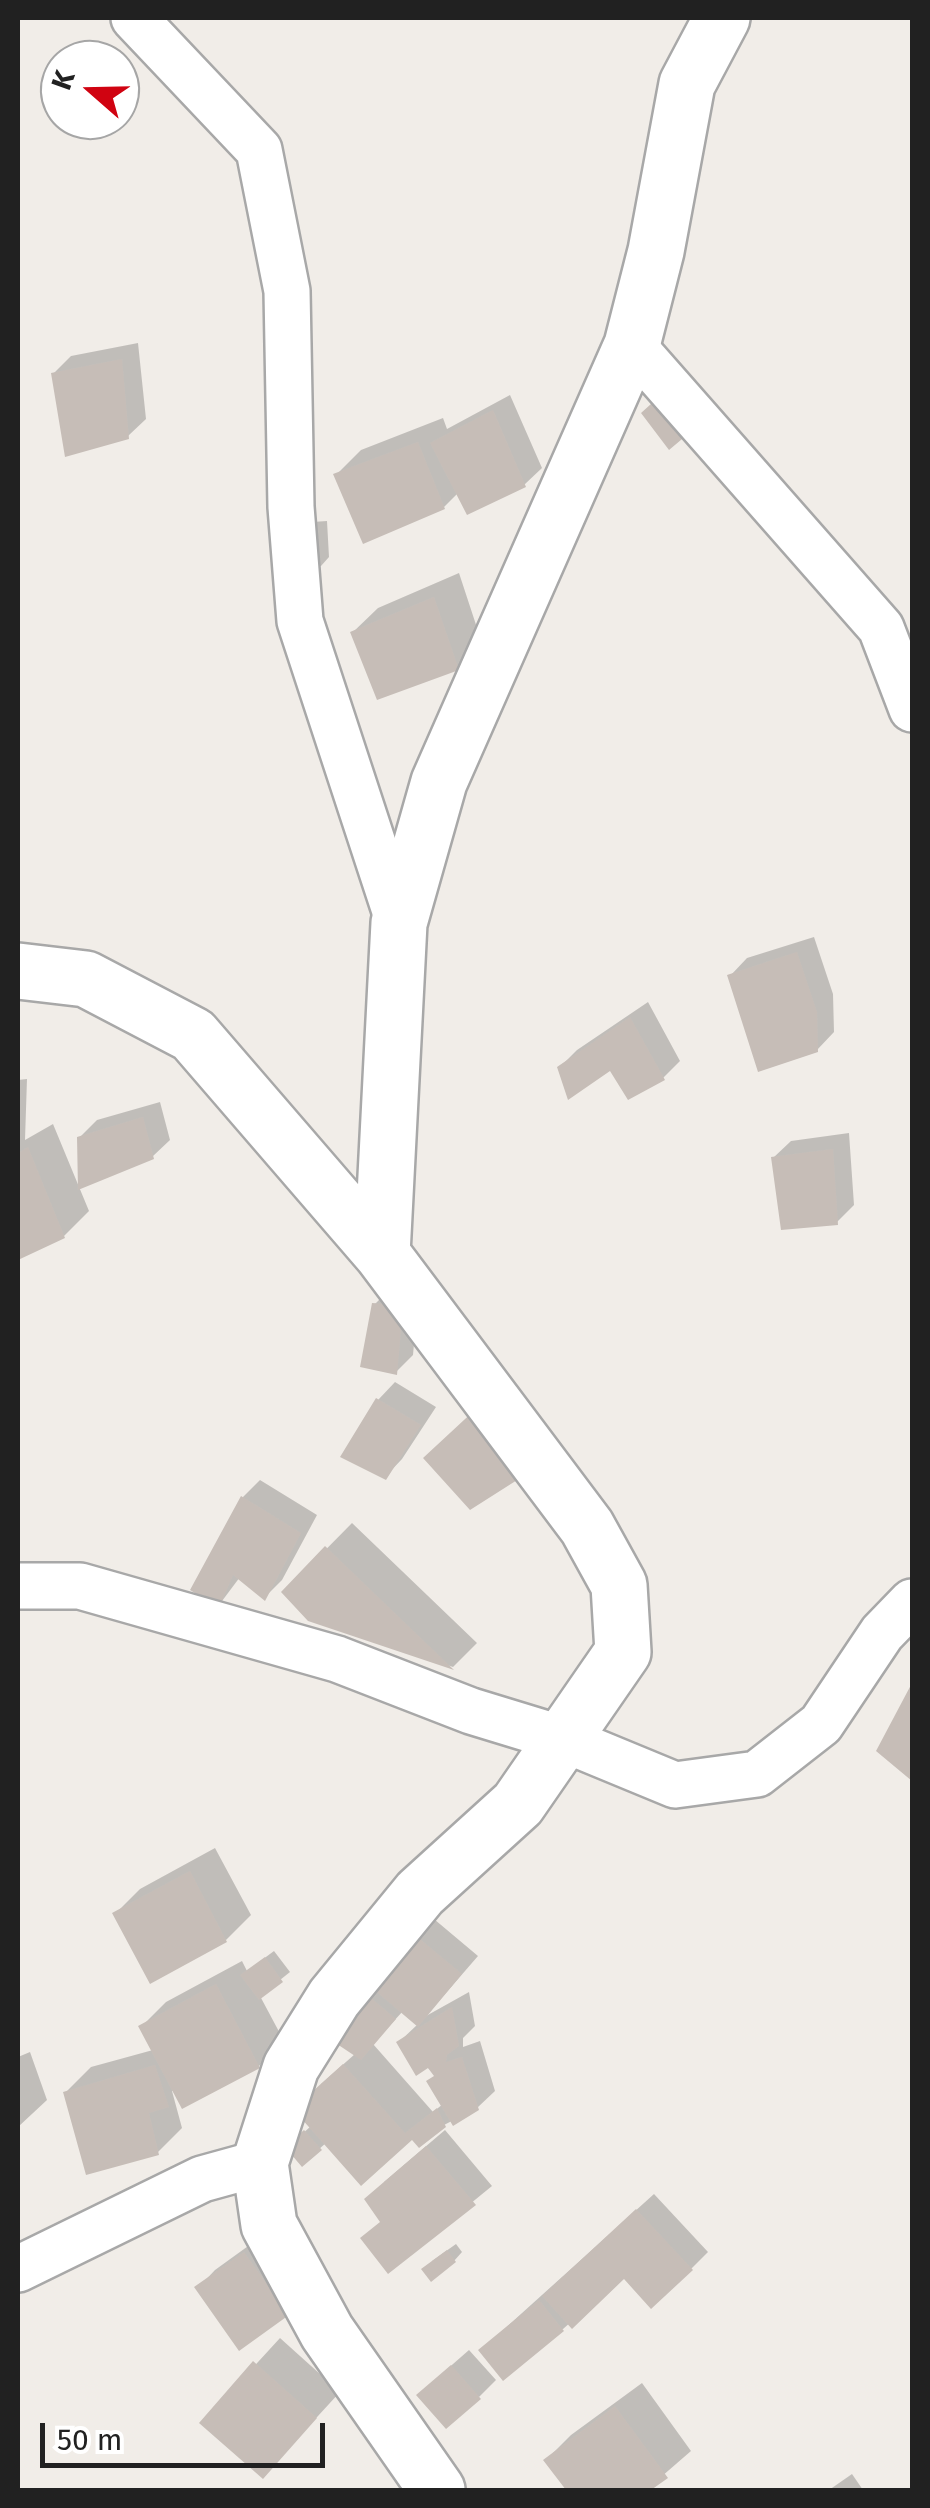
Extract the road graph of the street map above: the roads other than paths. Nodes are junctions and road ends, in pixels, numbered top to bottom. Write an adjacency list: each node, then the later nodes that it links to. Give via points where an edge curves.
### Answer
1 (134, 18): 5 (street, via 259,150 287,291 300,622)
2 (722, 18): 3 (street, via 687,84)
3 (632, 345): 4 (street, via 882,628); 5 (street, via 440,782)
4 (912, 708)
5 (398, 923): 7 (street)
6 (18, 971): 7 (street, via 86,979 193,1035)
7 (382, 1254): 10 (street, via 587,1527 620,1585 622,1652)
8 (18, 1586): 10 (street, via 80,1586 136,1601 337,1658)
9 (912, 1602): 10 (street, via 882,1633 821,1724 756,1774 676,1785)
10 (566, 1740): 11 (street, via 518,1804 420,1893 334,1998 291,2067)
11 (260, 2163): 12 (street, via 202,2179); 13 (street, via 269,2225 328,2332)
12 (18, 2269)
13 (436, 2490)

